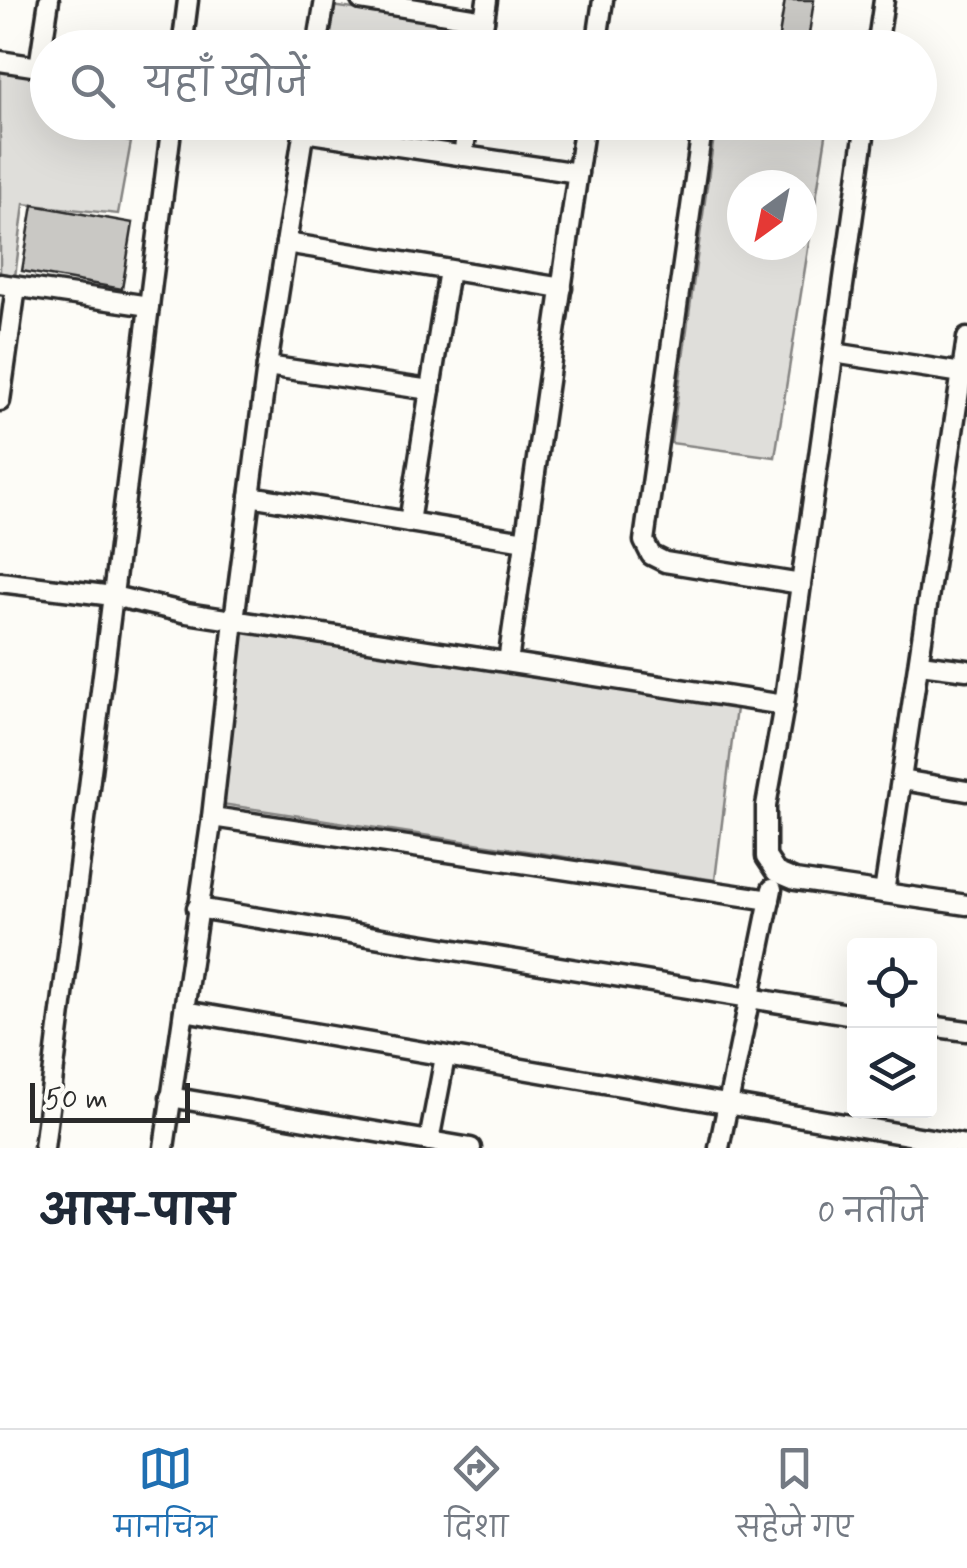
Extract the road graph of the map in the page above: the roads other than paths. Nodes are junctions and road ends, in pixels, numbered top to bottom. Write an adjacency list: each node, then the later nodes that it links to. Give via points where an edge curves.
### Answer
1 (48, 0): 9 (street)
2 (188, 0): 10 (street)
3 (325, 0): 11 (street)
4 (362, 0): 8 (street)
5 (488, 0): 8 (street)
6 (603, 0): 13 (street)
7 (884, 0): 14 (street)
8 (484, 20): 12 (street)
9 (46, 30)
10 (184, 30)
11 (320, 30)
12 (483, 30)
13 (599, 30)
14 (880, 30)
15 (0, 61): 16 (street)
16 (30, 66)
17 (170, 140): 30 (street)
18 (302, 140): 26 (street)
19 (375, 140): 24 (street)
20 (465, 140): 24 (street)
21 (583, 140): 25 (street)
22 (700, 140): 41 (street, via 644,541 665,562)
23 (864, 140): 32 (street)
24 (463, 156): 25 (street)
25 (578, 173): 29 (street)
26 (286, 243): 27 (street); 33 (street)
27 (449, 270): 29 (street); 35 (street)
28 (8, 286): 30 (street); 36 (street)
29 (562, 288): 39 (street)
30 (150, 306): 42 (street)
31 (967, 338): 34 (street)
32 (834, 353): 34 (street); 41 (street)
33 (268, 366): 35 (street); 37 (street)
34 (962, 372): 45 (street)
35 (430, 390): 38 (street)
36 (0, 401)
37 (250, 496): 38 (street); 43 (street)
38 (409, 522): 39 (street)
39 (525, 541): 44 (street)
40 (0, 582): 42 (street)
41 (802, 584): 47 (street)
42 (113, 596): 43 (street); 67 (street)
43 (234, 620): 44 (street); 50 (street)
44 (508, 662): 47 (street)
45 (920, 664): 46 (street); 48 (street)
46 (967, 670)
47 (784, 704): 51 (street, via 766,806 766,857)
48 (902, 780): 49 (street); 52 (street)
49 (967, 792)
50 (212, 817): 53 (street); 55 (street)
51 (776, 872): 52 (street); 53 (street)
52 (884, 893): 54 (street)
53 (770, 900): 56 (street)
54 (967, 906)
55 (197, 908): 56 (street); 57 (street)
56 (750, 999): 58 (street); 63 (street)
57 (184, 1011): 61 (street); 62 (street)
58 (847, 1013)
59 (937, 1027): 60 (street)
60 (967, 1031)
61 (445, 1057): 63 (street); 65 (street)
62 (170, 1098): 65 (street); 68 (street)
63 (728, 1107): 66 (street); 70 (street)
64 (967, 1136): 66 (street)
65 (440, 1144): 69 (street)
66 (966, 1147)
67 (44, 1148)
68 (164, 1148)
69 (471, 1148)
70 (718, 1148)

